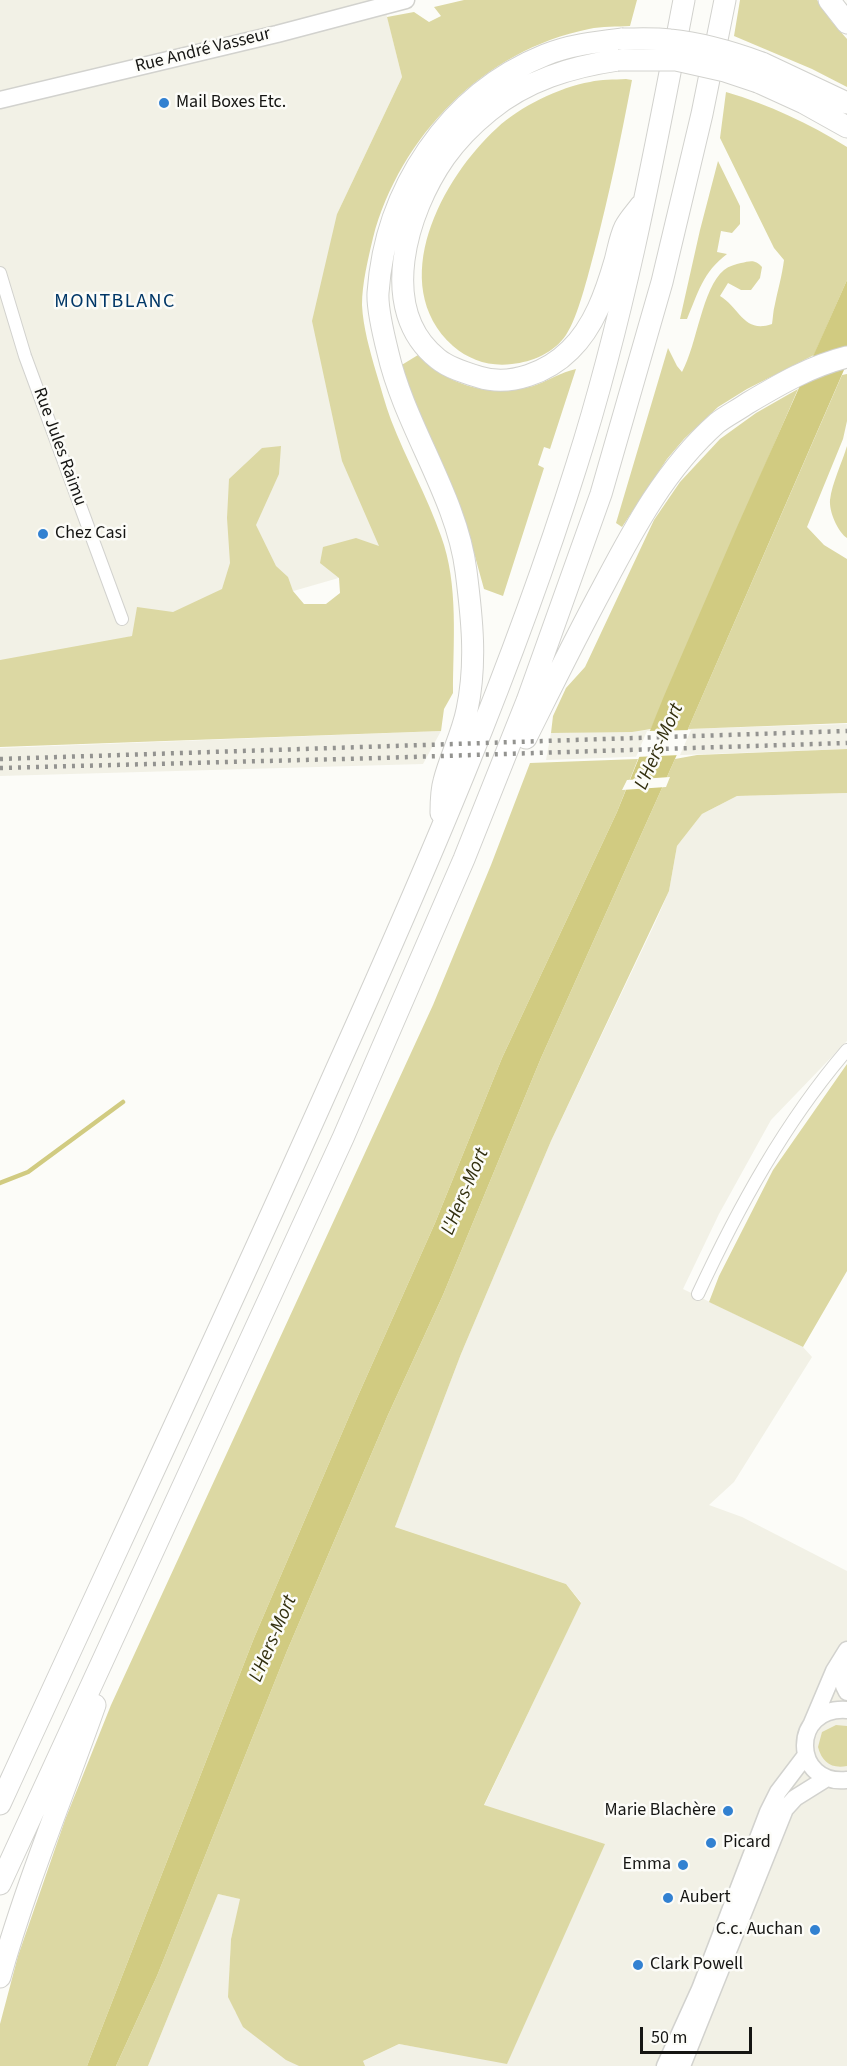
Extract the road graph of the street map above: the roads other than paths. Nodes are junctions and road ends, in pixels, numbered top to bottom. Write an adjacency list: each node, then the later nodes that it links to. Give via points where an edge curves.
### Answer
1 (406, 0): 7 (street, Rue André Vasseur)
2 (684, 0): 10 (highway)
3 (725, 0): 15 (highway, via 662,282 601,494 527,700)
4 (829, 0): 5 (highway)
5 (847, 23)
6 (760, 73): 8 (highway); 9 (highway); 10 (highway, bridge, via 725,71 676,60 618,60 570,69 539,81 490,111 446,155 416,210 408,238 403,286 407,314 418,337 438,360 491,381 524,378 551,366 571,349 593,316 607,286 625,227); 14 (highway, bridge, via 740,55 669,40 585,43 546,54 478,95 441,131 412,173 395,209 378,296 388,353 400,394 456,530 473,625 469,700 443,782)
7 (0, 100)
8 (847, 103)
9 (847, 127)
10 (646, 197): 14 (highway, via 629,276 578,463 507,662)
11 (0, 273): 13 (street, Rue Jules Raimu, via 25,356)
12 (847, 357): 15 (highway, via 817,366 772,388 719,422 686,454 662,485 578,633)
13 (122, 619)
14 (439, 834): 24 (highway, via 291,1170)
15 (464, 859): 18 (highway, via 343,1138)
16 (847, 1050): 17 (street, via 763,1170)
17 (698, 1294)
18 (138, 1585): 28 (highway); 29 (highway, via 48,1830)
19 (846, 1654): 20 (street); 22 (street, via 834,1671)
20 (847, 1692)
21 (847, 1710): 22 (street, via 827,1712)
22 (812, 1724): 23 (street, via 805,1739)
23 (806, 1755): 25 (street, via 810,1765); 30 (street, via 768,1812 700,1989)
24 (9, 1769): 27 (highway)
25 (827, 1778): 26 (street); 31 (street, via 785,1809)
26 (847, 1780)
27 (0, 1804)
28 (0, 1884)
29 (0, 1977)
30 (665, 2066)
31 (682, 2066)

